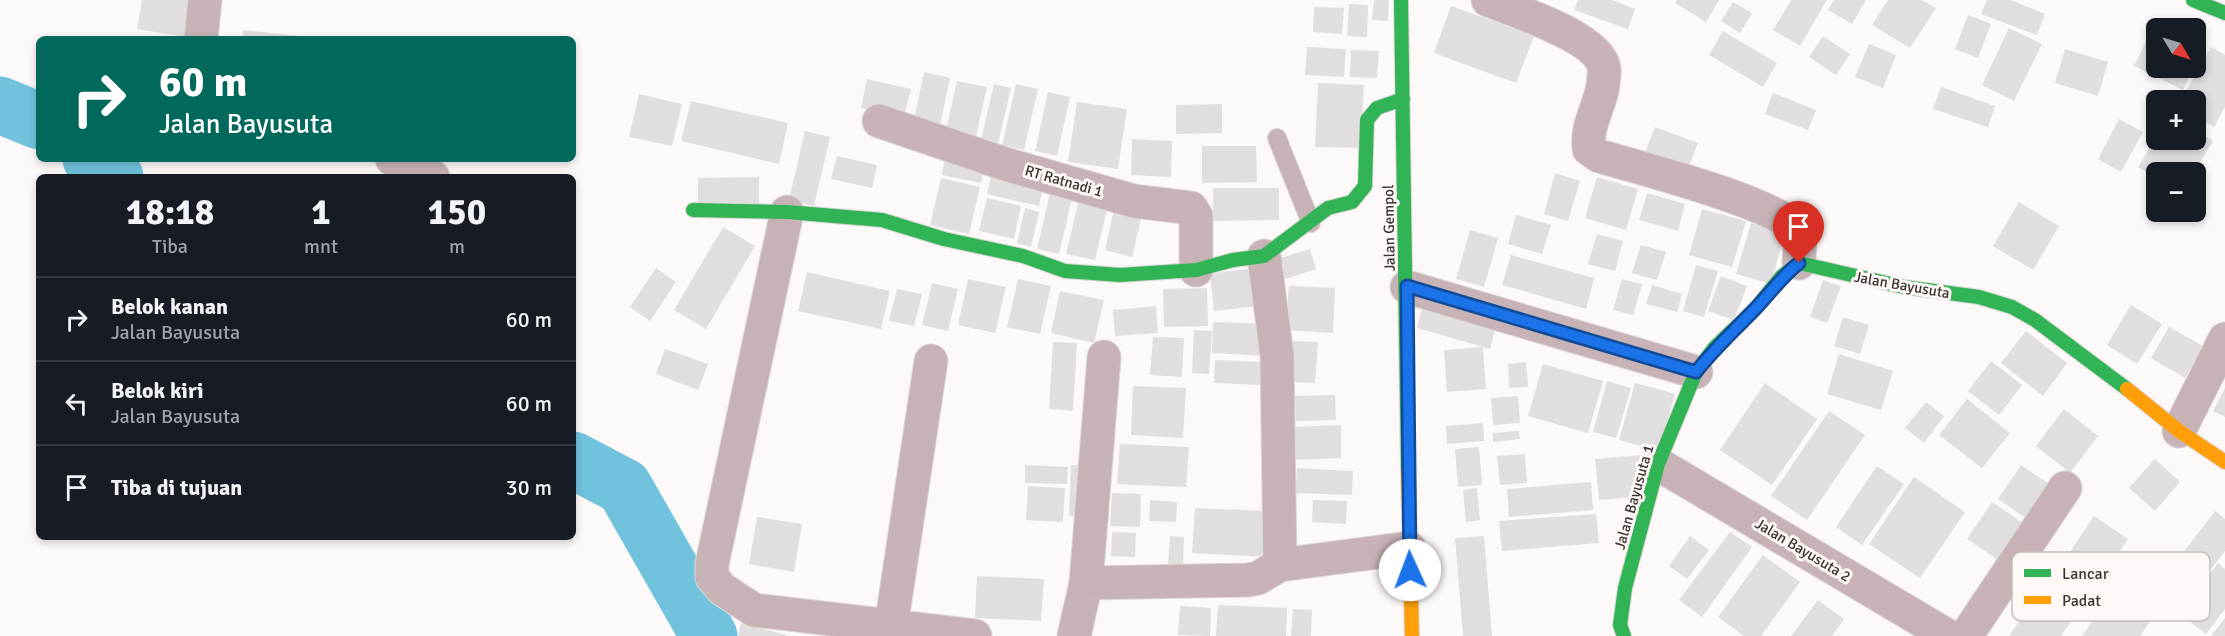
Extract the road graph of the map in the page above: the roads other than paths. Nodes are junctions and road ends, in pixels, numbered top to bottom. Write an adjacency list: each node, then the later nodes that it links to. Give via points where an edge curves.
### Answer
1 (205, 0): 6 (street)
2 (1401, 0): 7 (main road, Jalan Gempol)
3 (1488, 0): 16 (street, via 1569,32 1598,56 1605,68 1587,136 1589,149 1599,156 1723,193 1768,211 1793,225 1799,234)
4 (2193, 0): 5 (main road)
5 (2225, 13)
6 (201, 36)
7 (1403, 99): 14 (main road, via 1377,108 1367,120 1365,186 1359,195 1352,202 1328,208); 18 (main road, Jalan Gempol)
8 (879, 121): 17 (street, RT Ratnadi 1, via 1005,164 1134,201 1191,208 1196,216)
9 (1277, 138): 14 (lane)
10 (399, 162): 11 (street)
11 (425, 174)
12 (693, 210): 13 (main road)
13 (787, 212): 17 (main road, via 882,220 944,239 1023,256 1065,271 1120,275); 32 (street, via 712,578 754,610)
14 (1311, 223): 15 (main road)
15 (1264, 256): 17 (main road); 29 (street, via 1277,356)
16 (1799, 263): 22 (main road, via 1782,276); 23 (main road, Jalan Bayusuta, via 1904,287 1979,297 2012,307 2035,320)
17 (1196, 270)
18 (1407, 286): 22 (street); 27 (main road, Jalan Gempol)
19 (2225, 339): 23 (street)
20 (1104, 357): 31 (street)
21 (931, 361): 32 (street)
22 (1696, 372): 25 (main road, Jalan Bayusuta 1)
23 (2179, 431): 24 (main road, Jalan Bayusuta)
24 (2225, 462)
25 (1658, 465): 36 (main road, Jalan Bayusuta 1, via 1625,588 1620,625); 37 (street, Jalan Bayusuta 2)
26 (2065, 488): 28 (street)
27 (1409, 548): 29 (street); 35 (main road, Jalan Gempol)
28 (2022, 552)
29 (1280, 565): 31 (street, via 1248,580)
30 (2012, 567): 38 (street)
31 (1086, 583): 34 (street)
32 (891, 627): 33 (street)
33 (975, 636)
34 (1074, 636)
35 (1412, 636)
36 (1624, 636)
37 (1948, 636)
38 (1966, 636)

